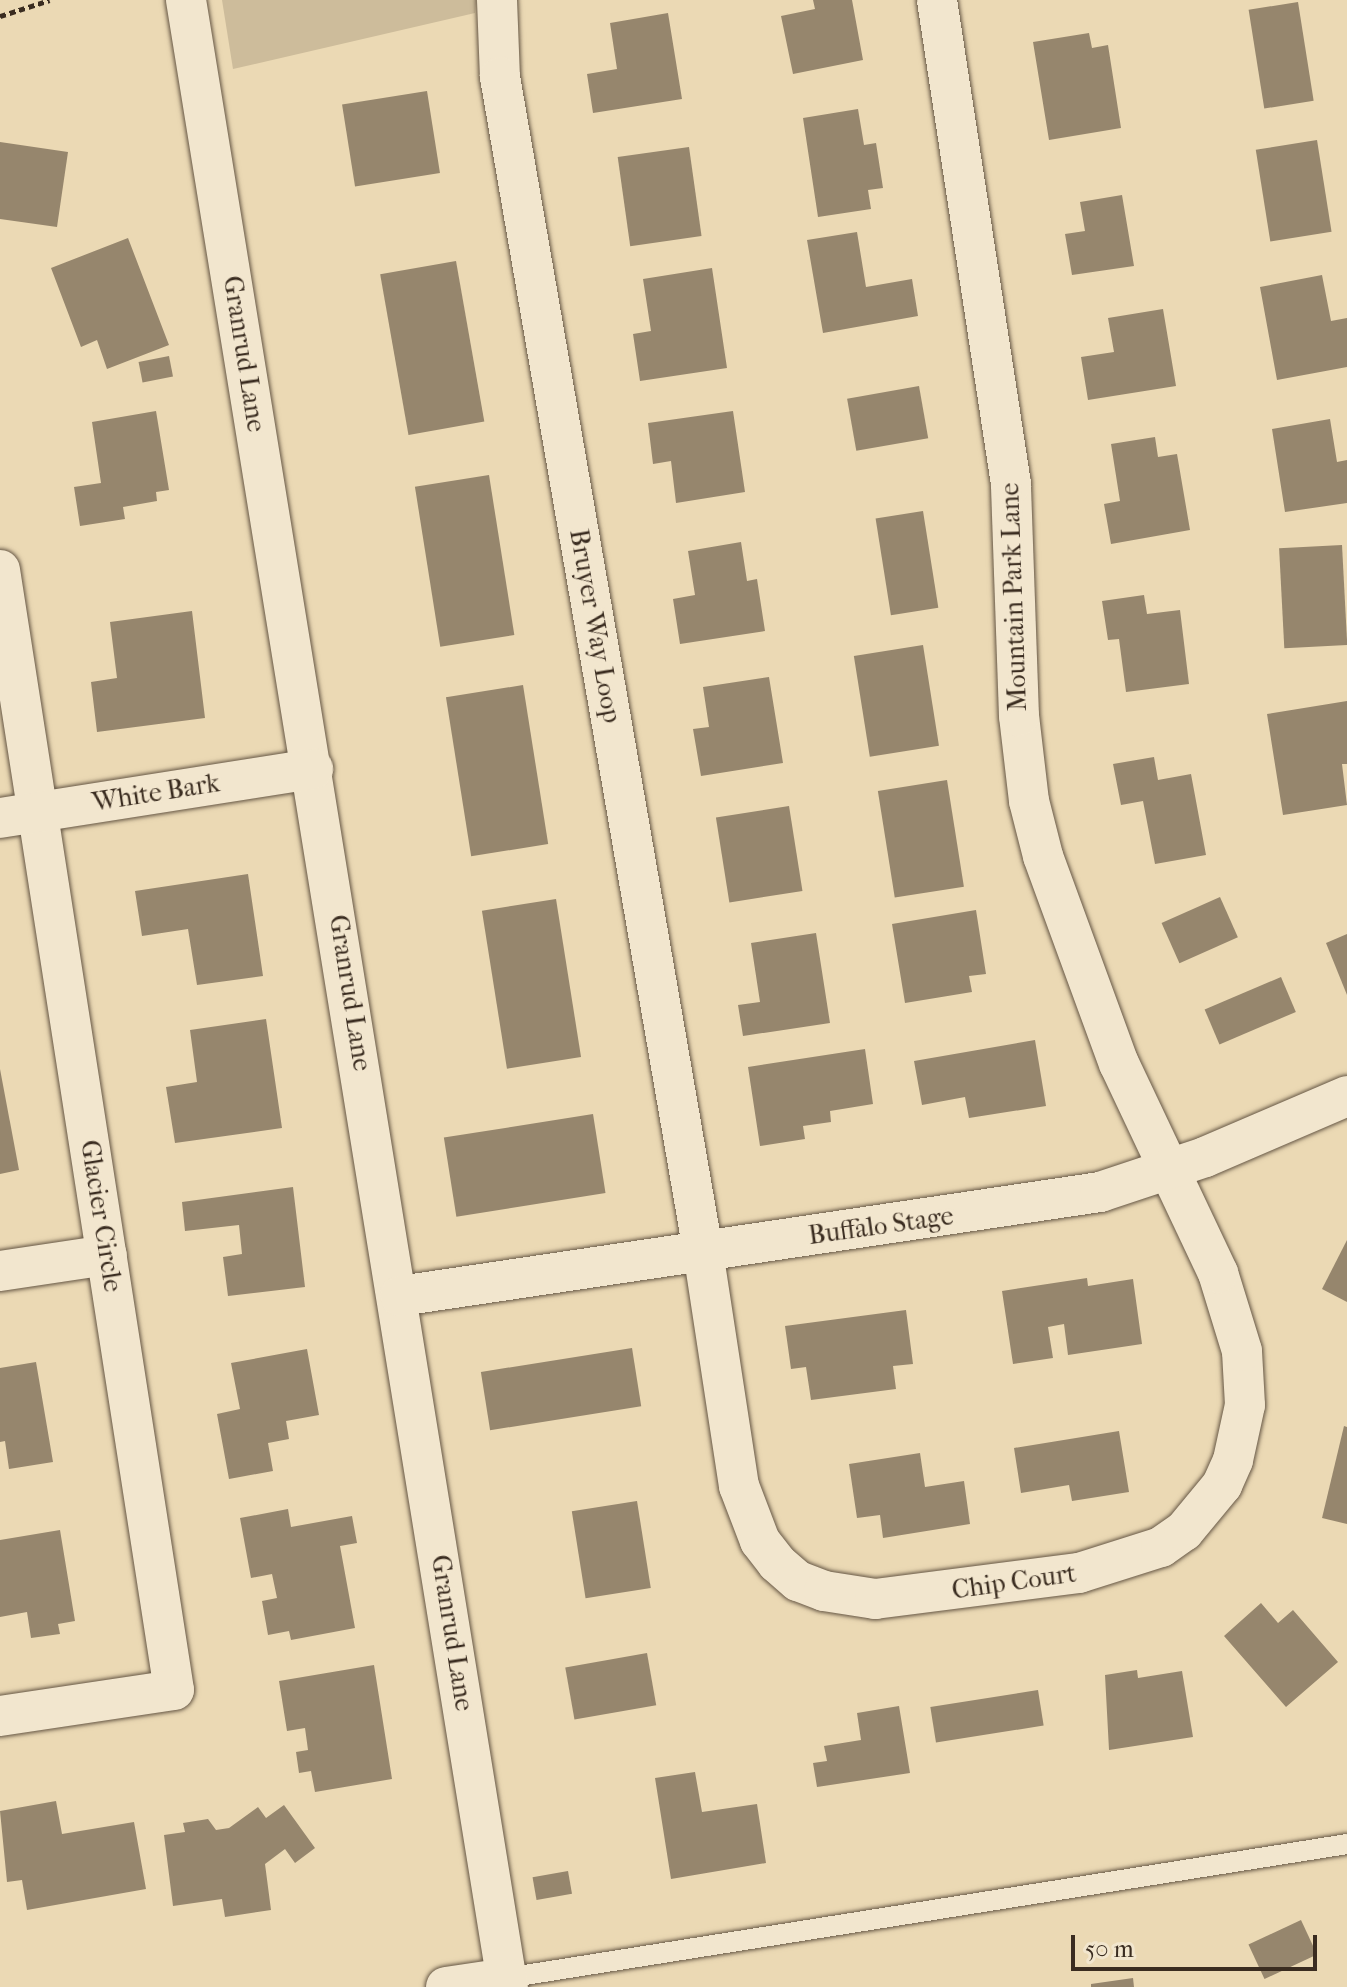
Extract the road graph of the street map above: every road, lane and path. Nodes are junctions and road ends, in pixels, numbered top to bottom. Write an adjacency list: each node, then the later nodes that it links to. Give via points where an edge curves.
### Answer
1 (50, 0): 5 (path)
2 (186, 0): 7 (street, Granrud Lane)
3 (497, 0): 12 (street, Bruyer Way Loop, via 500,77)
4 (937, 0): 11 (street, Mountain Park Lane, via 1011,484 1019,716 1029,801 1043,856 1119,1064)
5 (0, 16)
6 (0, 570): 8 (street, Glacier Circle)
7 (313, 769): 8 (street, White Bark); 15 (street, Granrud Lane)
8 (41, 812): 9 (street, White Bark); 13 (street, Glacier Circle)
9 (0, 818)
10 (1347, 1096): 11 (street, Buffalo Stage)
11 (1173, 1170): 12 (street, Buffalo Stage, via 1036,1204); 12 (street, Chip Court, via 1236,1325 1245,1378 1241,1433 1222,1485 1184,1531 1136,1559 1079,1573 862,1598 798,1581 760,1541 739,1486)
12 (703, 1251): 15 (street, Buffalo Stage)
13 (107, 1255): 14 (street); 16 (street, Glacier Circle, via 174,1690)
14 (0, 1271)
15 (400, 1296): 18 (street, Granrud Lane)
16 (0, 1716)
17 (1347, 1844): 18 (lane)
18 (507, 1982): 19 (street)
19 (446, 1987)

